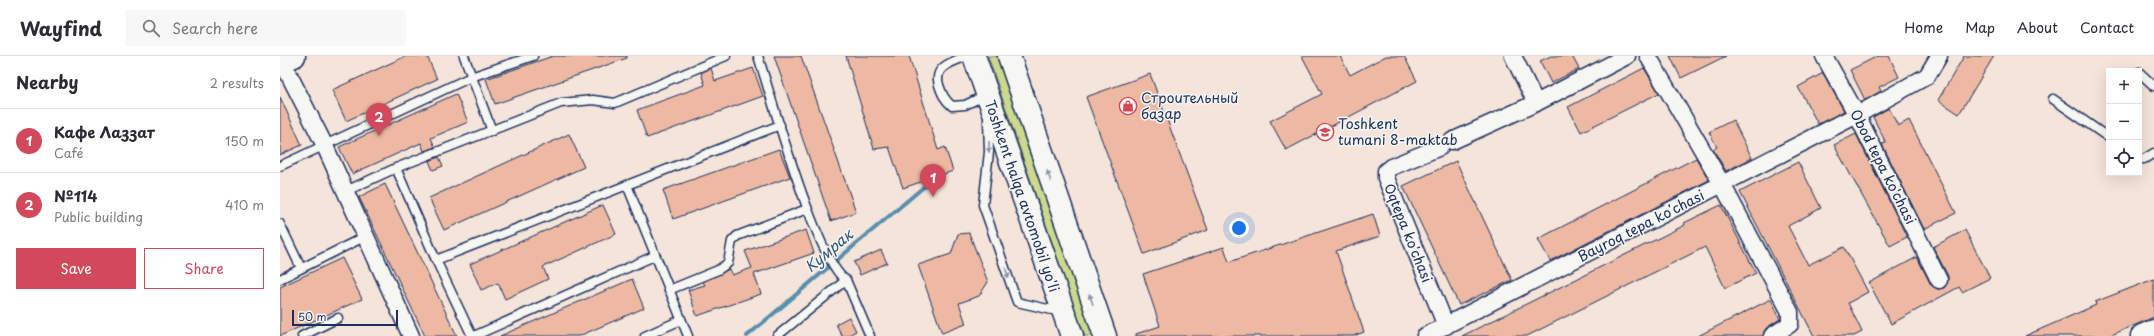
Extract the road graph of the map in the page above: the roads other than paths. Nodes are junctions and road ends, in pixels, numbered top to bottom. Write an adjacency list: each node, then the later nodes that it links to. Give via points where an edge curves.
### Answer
1 (464, 56): 15 (lane)
2 (533, 56): 15 (lane)
3 (726, 56): 22 (lane, via 615,103 593,100 561,103)
4 (758, 56): 21 (lane)
5 (967, 56): 17 (lane, via 945,65 938,72 937,78 943,98 952,106 964,105)
6 (974, 56): 17 (main road, Toshkent halqa avtomobil yo'li)
7 (1008, 56): 55 (main road, one-way to 7)
8 (1513, 56): 19 (street)
9 (1627, 56): 19 (street, Oqtepa ko'chasi)
10 (1648, 56): 29 (street)
11 (1824, 56): 20 (street, Obod tepa ko'chasi)
12 (1939, 56): 20 (street, Bayroq tepa koʻchasi, via 1926,76)
13 (285, 60): 24 (street)
14 (2142, 74): 16 (lane)
15 (471, 77): 22 (lane); 24 (lane)
16 (2154, 86)
17 (988, 94): 42 (main road, Toshkent halqa avtomobil yo'li); 42 (lane, one-way to 42, via 989,152 984,205 1017,302)
18 (2053, 99): 23 (lane)
19 (1536, 103): 45 (street, Oqtepa ko'chasi, via 1386,171 1386,178)
20 (1857, 115): 29 (street, Bayroq tepa koʻchasi); 40 (street, Obod tepa ko'chasi)
21 (780, 125): 30 (lane); 32 (lane)
22 (492, 131): 28 (lane)
23 (2106, 136)
24 (324, 144): 27 (lane); 31 (street)
25 (2154, 153): 26 (lane)
26 (2142, 159)
27 (280, 166)
28 (396, 168): 31 (lane); 36 (lane)
29 (1722, 184): 45 (street, Bayroq tepa koʻchasi); 57 (street, via 1790,312 1790,324)
30 (627, 185): 35 (lane); 36 (lane)
31 (346, 191): 34 (street)
32 (807, 208): 38 (lane, via 826,254); 41 (lane, via 737,236 732,241 728,263 718,270)
33 (280, 224): 37 (lane)
34 (366, 236): 37 (lane); 48 (street)
35 (654, 256): 41 (lane); 49 (lane)
36 (436, 260): 49 (lane)
37 (301, 268): 39 (lane)
38 (842, 278): 52 (lane); 53 (lane)
39 (280, 279)
40 (1939, 280)
41 (669, 290): 44 (lane)
42 (1062, 312): 54 (main road, Toshkent halqa avtomobil yo'li)
43 (338, 318): 47 (lane)
44 (681, 320): 50 (lane); 51 (lane)
45 (1446, 326): 56 (street, Bayroq tepa koʻchasi)
46 (2154, 331): 58 (main road)
47 (302, 336)
48 (411, 336)
49 (473, 336)
50 (645, 336)
51 (688, 336)
52 (777, 336)
53 (870, 336)
54 (1072, 336)
55 (1105, 336)
56 (1425, 336)
57 (1772, 336)
58 (2142, 336)

